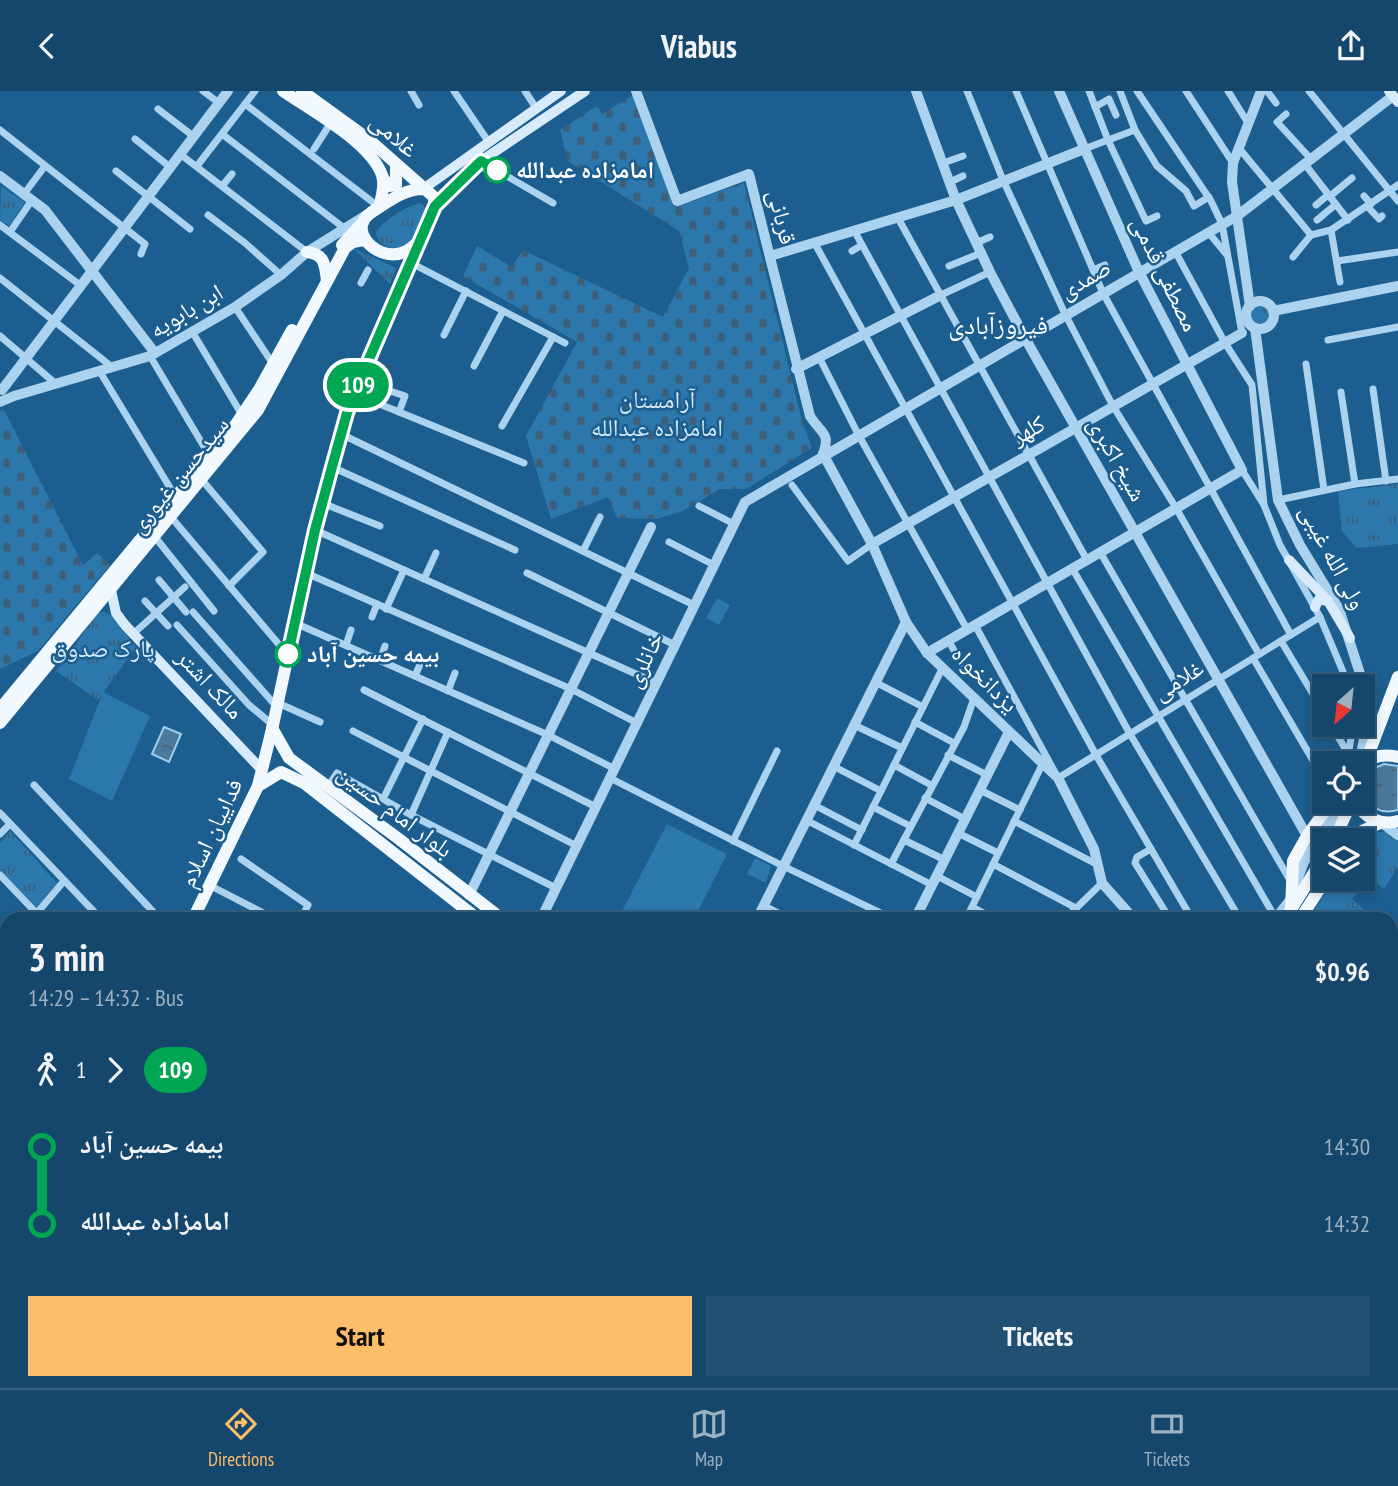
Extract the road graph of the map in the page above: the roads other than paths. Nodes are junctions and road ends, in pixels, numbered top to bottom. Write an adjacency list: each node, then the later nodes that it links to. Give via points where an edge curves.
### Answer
1 (204, 91): 26 (street)
2 (228, 91): 26 (street)
3 (255, 91): 28 (street)
4 (283, 91): 36 (main road, غلامی)
5 (302, 91): 55 (main road, غلامی)
6 (411, 91): 29 (street)
7 (454, 91): 44 (street)
8 (525, 91): 31 (street)
9 (561, 91): 31 (main road)
10 (585, 91): 50 (main road)
11 (636, 91): 114 (street, قربانی, via 677,201 749,174)
12 (916, 91): 52 (street, شیخ اکبری)
13 (967, 91): 65 (street)
14 (1016, 91): 53 (street)
15 (1059, 91): 47 (street, مصطفی قدمی)
16 (1089, 91): 30 (street)
17 (1120, 91): 38 (street)
18 (1137, 91): 76 (street)
19 (1186, 91): 54 (street)
20 (1228, 91): 35 (street)
21 (1261, 91): 35 (street)
22 (1267, 91): 27 (street)
23 (1309, 91): 39 (street)
24 (1108, 96): 30 (street); 34 (street)
25 (1393, 96): 39 (street, صمدی)
26 (219, 103): 41 (street)
27 (1276, 103)
28 (245, 104): 40 (street); 84 (street)
29 (419, 105)
30 (1095, 107): 43 (street)
31 (536, 108): 44 (main road)
32 (158, 109): 41 (street)
33 (1286, 114): 51 (street, via 1277,122)
34 (1116, 115)
35 (1248, 123): 45 (street)
36 (330, 124): 46 (street); 64 (main road, غلامی, via 362,147)
37 (0, 130): 56 (street)
38 (1135, 130): 43 (street); 76 (street, via 1157,166 1186,191 1194,206)
39 (1345, 132): 51 (street, صمدی); 71 (street)
40 (222, 134): 57 (street); 95 (street)
41 (193, 136): 48 (street)
42 (135, 139): 58 (street)
43 (1108, 140): 47 (street); 86 (street, via 1146,221)
44 (488, 141): 70 (main road)
45 (1238, 146): 54 (street); 69 (street)
46 (314, 149)
47 (1084, 149): 53 (street); 124 (street, مصطفی قدمی)
48 (180, 154): 57 (street); 58 (street)
49 (963, 156): 52 (street)
50 (481, 161): 79 (street); 83 (main road)
51 (1307, 161): 69 (street, صمدی); 73 (street)
52 (943, 163): 66 (street, شیخ اکبری)
53 (1047, 163): 65 (street); 121 (street)
54 (1233, 163): 87 (street)
55 (396, 165): 64 (main road, via 396,185 389,187); 70 (main road, غلامی)
56 (45, 166): 75 (street); 94 (street)
57 (197, 166): 67 (street)
58 (170, 167): 72 (street)
59 (116, 170): 72 (street)
60 (232, 174): 67 (street)
61 (0, 176): 75 (street)
62 (963, 176): 66 (street)
63 (1352, 177): 73 (street)
64 (383, 179): 84 (main road, غلامی)
65 (1003, 180): 77 (street); 140 (street)
66 (950, 182): 77 (street, شیخ اکبری)
67 (223, 185): 110 (street)
68 (1398, 185): 71 (street)
69 (1272, 187): 87 (street, صمدی); 101 (street, via 1304,220)
70 (423, 188): 83 (main road, via 433,197); 84 (main road, via 403,193)
71 (1391, 191): 78 (street); 82 (street)
72 (149, 195): 94 (street); 96 (street)
73 (1329, 196): 80 (street); 81 (street)
74 (1364, 196): 82 (street)
75 (28, 197): 98 (street); 122 (street, via 45,210)
76 (1209, 197): 92 (street)
77 (956, 200): 89 (street); 107 (street, شیخ اکبری)
78 (1398, 201)
79 (553, 203)
80 (1316, 205)
81 (1335, 205): 90 (street); 91 (street)
82 (1369, 205): 88 (street, via 1379,219); 91 (street)
83 (432, 213): 104 (main road); 120 (street, via 431,229)
84 (371, 214): 95 (street, ابن بابویه); 103 (main road, via 361,230); 126 (main road, سیدحسن غیوری, via 341,246)
85 (208, 215): 125 (street)
86 (1157, 215)
87 (1237, 216): 92 (street, صمدی); 135 (street)
88 (1382, 216)
89 (898, 218): 99 (street); 134 (street)
90 (1317, 220)
91 (1348, 220): 97 (street)
92 (1222, 224): 100 (street, صمدی); 113 (street)
93 (0, 225): 98 (street)
94 (124, 227): 112 (street, via 145,244); 122 (street)
95 (344, 227): 110 (street, ابن بابویه)
96 (190, 229)
97 (1331, 230): 101 (street); 116 (street)
98 (10, 232): 130 (street)
99 (855, 232): 105 (street); 106 (street)
100 (1208, 232): 109 (street, صمدی); 113 (street)
101 (1311, 235): 115 (street)
102 (990, 237): 107 (street)
103 (364, 240): 104 (main road, via 397,256); 126 (main road, سیدحسن غیوری, via 345,248)
104 (420, 242): 120 (main road, فداییان اسلام)
105 (814, 242): 114 (street); 145 (street)
106 (862, 245): 108 (street); 139 (street)
107 (979, 248): 118 (street); 123 (street, شیخ اکبری)
108 (852, 251)
109 (1175, 251): 124 (street, صمدی); 153 (street)
110 (307, 252): 125 (street, ابن بابویه); 126 (main road, via 323,259)
111 (1398, 252): 116 (street)
112 (141, 254)
113 (1227, 255): 146 (street)
114 (770, 256): 163 (street, قربانی)
115 (1293, 257)
116 (1337, 261): 128 (street)
117 (1105, 265): 121 (street)
118 (949, 266)
119 (368, 270): 129 (street)
120 (410, 270): 132 (street); 172 (main road, فداییان اسلام)
121 (1093, 270): 133 (street)
122 (90, 271): 130 (street); 154 (street)
123 (990, 272): 134 (street); 150 (street, شیخ اکبری)
124 (1139, 272): 133 (street, صمدی); 160 (street, مصطفی قدمی)
125 (281, 275): 136 (street, ابن بابویه)
126 (326, 275): 159 (main road, سیدحسن غیوری); 191 (main road, سیدحسن غیوری, via 258,409)
127 (0, 278): 141 (street)
128 (1340, 282)
129 (360, 283)
130 (80, 285): 141 (street)
131 (1398, 286): 138 (street)
132 (466, 291): 137 (street); 147 (street)
133 (1103, 293): 140 (street, صمدی); 165 (street)
134 (941, 295): 139 (street); 157 (street)
135 (1250, 306): 138 (street, via 1263,302); 143 (street, via 1247,319)
136 (235, 307): 144 (street, ابن بابویه); 159 (street)
137 (503, 311): 149 (street); 161 (street)
138 (1273, 311): 143 (street, via 1271,324)
139 (900, 314): 145 (street); 167 (street)
140 (1065, 314): 150 (street, صمدی); 175 (street)
141 (54, 320): 155 (street); 162 (street)
142 (1398, 327): 151 (street)
143 (1255, 328): 199 (street, ولی الله غیبی)
144 (193, 333): 154 (street, ابن بابویه); 177 (street)
145 (864, 333): 156 (street); 176 (street)
146 (1242, 333): 153 (street, کلهر)
147 (444, 335)
148 (0, 336): 155 (street)
149 (553, 337): 152 (street); 179 (street)
150 (1025, 338): 157 (street, صمدی); 180 (street, شیخ اکبری)
151 (1328, 340)
152 (565, 343)
153 (1225, 343): 160 (street, کلهر); 201 (street, via 1252,385)
154 (152, 355): 162 (street, ابن بابویه); 183 (street)
155 (26, 356): 166 (street); 168 (street)
156 (819, 357): 163 (street); 182 (street)
157 (979, 364): 167 (street, صمدی); 184 (street)
158 (1306, 364): 196 (street)
159 (273, 365): 284 (main road, سیدحسن غیوری, via 236,424)
160 (1186, 365): 165 (street, کلهر); 188 (street, مصطفی قدمی)
161 (474, 366)
162 (112, 367): 164 (street, ابن بابویه)
163 (796, 369): 185 (street, قربانی, via 810,417 826,436)
164 (100, 372): 166 (street, ابن بابویه); 197 (street)
165 (1153, 383): 175 (street, کلهر); 195 (street)
166 (56, 384): 173 (street, ابن بابویه)
167 (940, 387): 176 (street, صمدی); 189 (street)
168 (1, 389): 173 (street)
169 (1373, 389): 192 (street)
170 (393, 391): 178 (street, via 405,396)
171 (1341, 392): 193 (street)
172 (355, 394): 178 (street); 181 (main road, فداییان اسلام)
173 (14, 396): 174 (street, ابن بابویه)
174 (0, 402)
175 (1113, 406): 180 (street, کلهر); 203 (street)
176 (905, 407): 182 (street, صمدی); 198 (street)
177 (239, 410)
178 (399, 412): 186 (street)
179 (502, 426)
180 (1075, 427): 184 (street, کلهر); 211 (street, شیخ اکبری)
181 (341, 434): 187 (main road, فداییان اسلام); 216 (street)
182 (858, 434): 185 (street, صمدی); 206 (street)
183 (206, 450)
184 (1028, 453): 189 (street, کلهر); 219 (street)
185 (823, 454): 207 (street, خانلری, via 745,502); 214 (street, یزدانخواه)
186 (524, 463)
187 (332, 467): 200 (main road, فداییان اسلام); 215 (street)
188 (1242, 470): 195 (street); 201 (street)
189 (989, 475): 198 (street, کلهر); 229 (street)
190 (1398, 479): 192 (street)
191 (202, 480): 204 (main road, سیدحسن غیوری); 230 (street, via 263,552)
192 (1386, 481): 193 (street)
193 (1355, 484): 196 (street)
194 (792, 485): 214 (street, via 848,561)
195 (1210, 488): 203 (street); 252 (street)
196 (1324, 490): 199 (street)
197 (172, 491)
198 (953, 496): 206 (street, کلهر); 236 (street)
199 (1278, 500): 253 (street, ولی الله غیبی, via 1339,609)
200 (322, 503): 208 (street); 210 (main road, فداییان اسلام)
201 (1264, 505): 220 (street)
202 (699, 506): 207 (street)
203 (1176, 508): 211 (street); 264 (street)
204 (171, 517): 212 (main road, سیدحسن غیوری); 230 (street)
205 (600, 517): 216 (street)
206 (906, 523): 214 (street, کلهر); 249 (street)
207 (734, 524): 221 (street, خانلری)
208 (380, 526)
209 (650, 527): 225 (street)
210 (315, 530): 223 (street); 226 (main road, فداییان اسلام)
211 (1135, 532): 217 (street); 273 (street, شیخ اکبری)
212 (155, 537): 232 (main road, سیدحسن غیوری); 240 (street)
213 (670, 542): 221 (street)
214 (872, 544): 245 (street, یزدانخواه)
215 (515, 550)
216 (583, 551): 225 (street)
217 (1100, 552): 219 (street); 281 (street)
218 (436, 553): 227 (street)
219 (1087, 560): 222 (street)
220 (1289, 560): 235 (main road); 242 (street)
221 (714, 565): 238 (street, خانلری)
222 (1072, 568): 229 (street); 285 (street)
223 (404, 570): 227 (street); 239 (street)
224 (527, 572): 241 (street)
225 (628, 572): 238 (street); 241 (street)
226 (306, 573): 237 (street); 246 (main road, فداییان اسلام)
227 (424, 579): 260 (street)
228 (159, 580): 233 (street)
229 (1048, 583): 236 (street); 296 (street)
230 (229, 586): 263 (street)
231 (185, 587): 233 (street)
232 (111, 590): 251 (main road, مالک اشتر, via 116,613); 289 (main road, سیدحسن غیوری)
233 (173, 597): 243 (street); 282 (street)
234 (145, 601): 243 (street)
235 (1328, 601): 242 (main road, via 1319,599); 253 (main road)
236 (1012, 603): 249 (street); 304 (street)
237 (377, 604): 239 (street); 244 (street)
238 (694, 605): 258 (street, خانلری)
239 (386, 608): 257 (street)
240 (214, 611)
241 (609, 611): 258 (street); 260 (street)
242 (1317, 612): 252 (street, غلامی); 270 (street)
243 (156, 613): 248 (street); 251 (street)
244 (372, 617)
245 (905, 622): 262 (street, یزدانخواه); 274 (street)
246 (295, 623): 256 (street); 263 (main road, فداییان اسلام)
247 (177, 625): 292 (street)
248 (167, 626)
249 (971, 627): 254 (street); 319 (street)
250 (351, 630): 256 (street)
251 (133, 634): 313 (main road, مالک اشتر)
252 (1291, 635): 255 (street, غلامی)
253 (1350, 638): 301 (street, ولی الله غیبی, via 1366,692)
254 (948, 640): 262 (street); 267 (street)
255 (1281, 641): 264 (street, غلامی); 279 (street)
256 (345, 645): 265 (street)
257 (470, 645): 261 (street); 276 (street)
258 (675, 645): 275 (street, خانلری)
259 (385, 646): 265 (street)
260 (589, 652): 275 (street); 276 (street)
261 (466, 653)
262 (927, 653): 268 (street, یزدانخواه)
263 (288, 654): 282 (main road, فداییان اسلام)
264 (1256, 656): 273 (street, غلامی); 305 (street)
265 (380, 660): 271 (street)
266 (422, 660): 271 (street)
267 (962, 664)
268 (943, 667): 280 (street, یزدانخواه); 283 (street)
269 (455, 673): 278 (street)
270 (1344, 674)
271 (415, 676): 278 (street)
272 (1398, 677): 302 (main road)
273 (1218, 680): 281 (street, غلامی); 350 (street, شیخ اکبری)
274 (875, 682): 283 (street); 291 (street)
275 (656, 683): 290 (street, خانلری)
276 (570, 689): 290 (street); 297 (street)
277 (364, 690): 286 (street)
278 (448, 691): 297 (street)
279 (1312, 692)
280 (974, 698): 294 (street, یزدانخواه); 298 (street)
281 (1185, 700): 285 (street, غلامی); 368 (street)
282 (277, 705): 287 (street); 292 (main road, فداییان اسلام)
283 (923, 707): 288 (street)
284 (0, 709)
285 (1157, 717): 296 (street, غلامی); 399 (street)
286 (423, 719): 295 (street); 308 (street)
287 (320, 722)
288 (915, 722): 298 (street); 299 (street)
289 (0, 723)
290 (637, 723): 317 (street, خانلری)
291 (854, 725): 299 (street); 312 (street)
292 (273, 727): 307 (main road, بلوار امام حسین); 313 (main road, فداییان اسلام)
293 (353, 731): 308 (street)
294 (1009, 731): 310 (street, یزدانخواه); 318 (street)
295 (448, 732): 314 (street); 316 (street)
296 (1130, 734): 304 (street, غلامی); 398 (street)
297 (548, 735): 316 (street); 317 (street)
298 (954, 743): 303 (street)
299 (902, 748): 311 (street)
300 (777, 751): 352 (street)
301 (1364, 751)
302 (1368, 751)
303 (948, 755): 318 (street); 322 (street)
304 (1096, 755): 319 (street, غلامی); 355 (street)
305 (1312, 757)
306 (1398, 757): 309 (main road, via 1386,754)
307 (289, 758): 315 (main road, via 276,758); 373 (main road, بلوار امام حسین)
308 (404, 758): 314 (street); 326 (street)
309 (1375, 758)
310 (1043, 764): 319 (street, یزدانخواه); 332 (street)
311 (894, 765): 322 (street); 325 (street)
312 (833, 766): 325 (street); 328 (street)
313 (261, 769): 323 (main road, فداییان اسلام)
314 (430, 771): 331 (street); 337 (street)
315 (281, 772): 323 (main road); 386 (main road, بلوار امام حسین, via 304,783)
316 (530, 773): 329 (street); 331 (street)
317 (612, 773): 329 (street, خانلری); 352 (street)
318 (987, 775): 324 (street)
319 (1058, 778): 362 (street, یزدانخواه)
320 (331, 782): 337 (street, via 337,773)
321 (34, 785): 382 (street)
322 (931, 785): 327 (street)
323 (258, 786): 370 (main road, فداییان اسلام)
324 (980, 790): 332 (street); 338 (street)
325 (881, 791): 330 (street)
326 (385, 795)
327 (925, 798): 338 (street); 344 (street)
328 (814, 805): 339 (street); 346 (street)
329 (596, 807): 354 (street, خانلری)
330 (873, 807): 344 (street); 346 (street)
331 (511, 810): 354 (street); 357 (street)
332 (1020, 810): 340 (street)
333 (0, 813): 343 (street)
334 (1323, 814): 350 (main road)
335 (1335, 814): 401 (street, via 1304,862)
336 (1364, 814): 342 (main road)
337 (411, 815): 357 (street)
338 (965, 819): 347 (street)
339 (806, 820): 353 (street); 363 (street)
340 (1014, 821): 356 (street); 362 (street)
341 (1398, 821): 342 (main road)
342 (1382, 822): 345 (main road); 349 (street)
343 (10, 824): 348 (street); 367 (street)
344 (910, 827): 351 (street)
345 (1369, 828)
346 (862, 830): 353 (street)
347 (958, 833): 356 (street); 359 (street)
348 (0, 834)
349 (1398, 835)
350 (1307, 836): 368 (main road, via 1293,861)
351 (904, 839): 359 (street); 360 (street)
352 (733, 841): 363 (street)
353 (854, 845): 360 (street)
354 (577, 846): 371 (street, خانلری)
355 (1151, 849): 378 (street, via 1135,863); 397 (street)
356 (998, 853): 361 (street)
357 (489, 855): 371 (street); 373 (street)
358 (241, 859): 385 (street, via 308,905)
359 (945, 860): 366 (street)
360 (891, 864): 366 (street)
361 (993, 864): 374 (street); 377 (street)
362 (1098, 865): 369 (street, یزدانخواه)
363 (783, 866): 375 (street); 391 (street)
364 (1312, 874): 402 (main road)
365 (0, 875): 379 (street)
366 (934, 880): 374 (street); 392 (street)
367 (64, 881): 380 (street); 381 (street)
368 (1291, 882): 400 (main road)
369 (1102, 883): 377 (street); 396 (street, یزدانخواه)
370 (209, 885): 383 (main road, فداییان اسلام); 384 (street)
371 (556, 888): 388 (street, خانلری)
372 (1312, 891): 403 (main road)
373 (469, 895): 387 (main road, بلوار امام حسین)
374 (977, 897): 376 (street)
375 (764, 906): 389 (street); 390 (street)
376 (972, 907): 393 (street); 394 (street)
377 (1076, 908): 395 (street)
378 (1165, 911)
379 (35, 912)
380 (42, 912)
381 (94, 912)
382 (153, 912)
383 (196, 912)
384 (261, 912)
385 (304, 912)
386 (465, 912)
387 (492, 912)
388 (544, 912)
389 (761, 912)
390 (776, 912)
391 (878, 912)
392 (918, 912)
393 (970, 912)
394 (982, 912)
395 (1072, 912)
396 (1127, 912)
397 (1188, 912)
398 (1236, 912)
399 (1285, 912)
400 (1286, 912)
401 (1286, 912)
402 (1287, 912)
403 (1287, 912)

